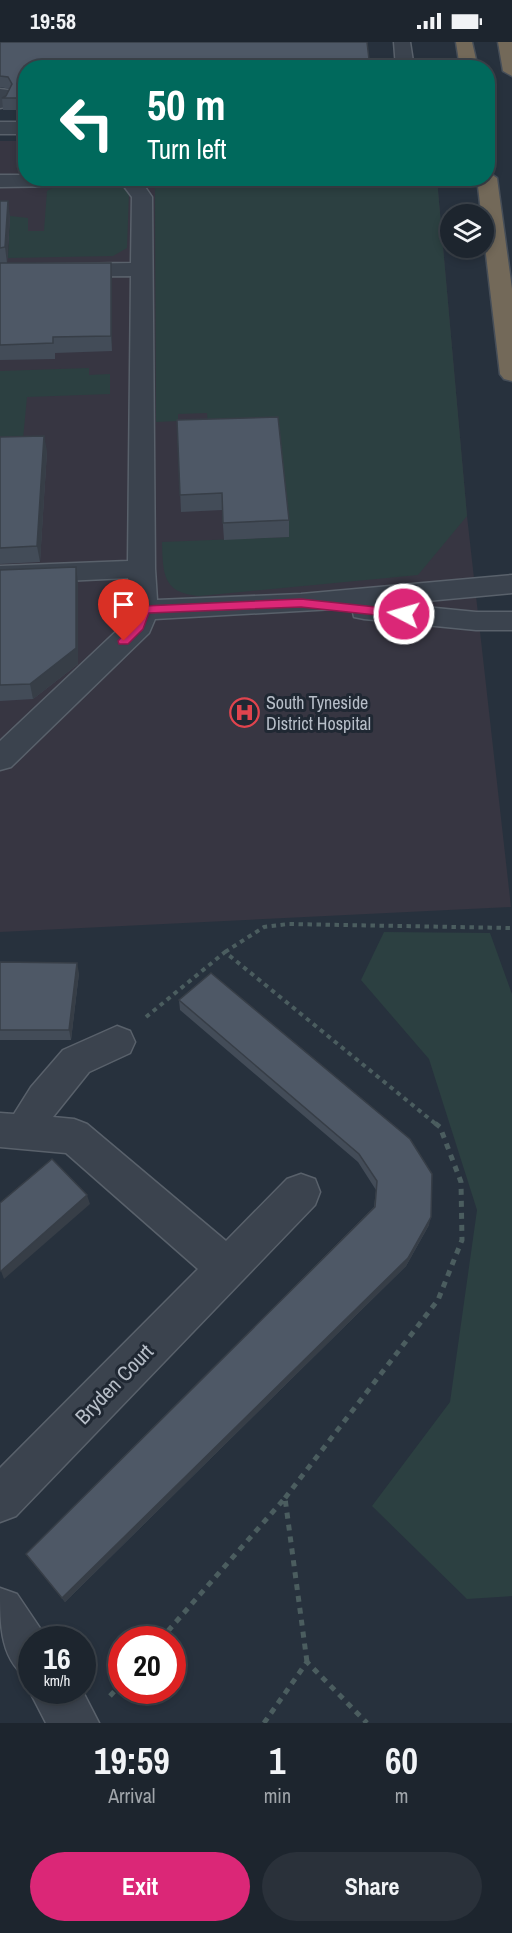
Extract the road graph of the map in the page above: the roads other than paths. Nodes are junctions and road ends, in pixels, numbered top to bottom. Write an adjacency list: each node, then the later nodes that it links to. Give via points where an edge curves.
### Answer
1 (402, 42): 4 (street)
2 (464, 42): 5 (highway)
3 (506, 42): 6 (highway)
4 (404, 60)
5 (467, 60)
6 (512, 71)
7 (0, 128): 8 (street)
8 (18, 128)
9 (0, 182): 10 (street)
10 (18, 182)
11 (134, 186): 13 (street, via 142,197)
12 (488, 186): 15 (highway)
13 (142, 269): 14 (street); 16 (street)
14 (0, 271)
15 (512, 374)
16 (141, 569): 17 (street); 20 (street)
17 (0, 575)
18 (512, 584): 19 (street)
19 (301, 603): 20 (street); 21 (street)
20 (144, 610): 22 (street, via 139,626)
21 (512, 621)
22 (0, 759)
23 (117, 1042): 24 (street, via 76,1061)
24 (12, 1131): 26 (street, via 74,1136)
25 (301, 1192): 26 (street, Bryden Court)
26 (228, 1268): 27 (street, Bryden Court)
27 (0, 1500)
28 (0, 1611): 29 (street)
29 (18, 1637)
30 (62, 1704): 31 (street)
31 (74, 1723)

